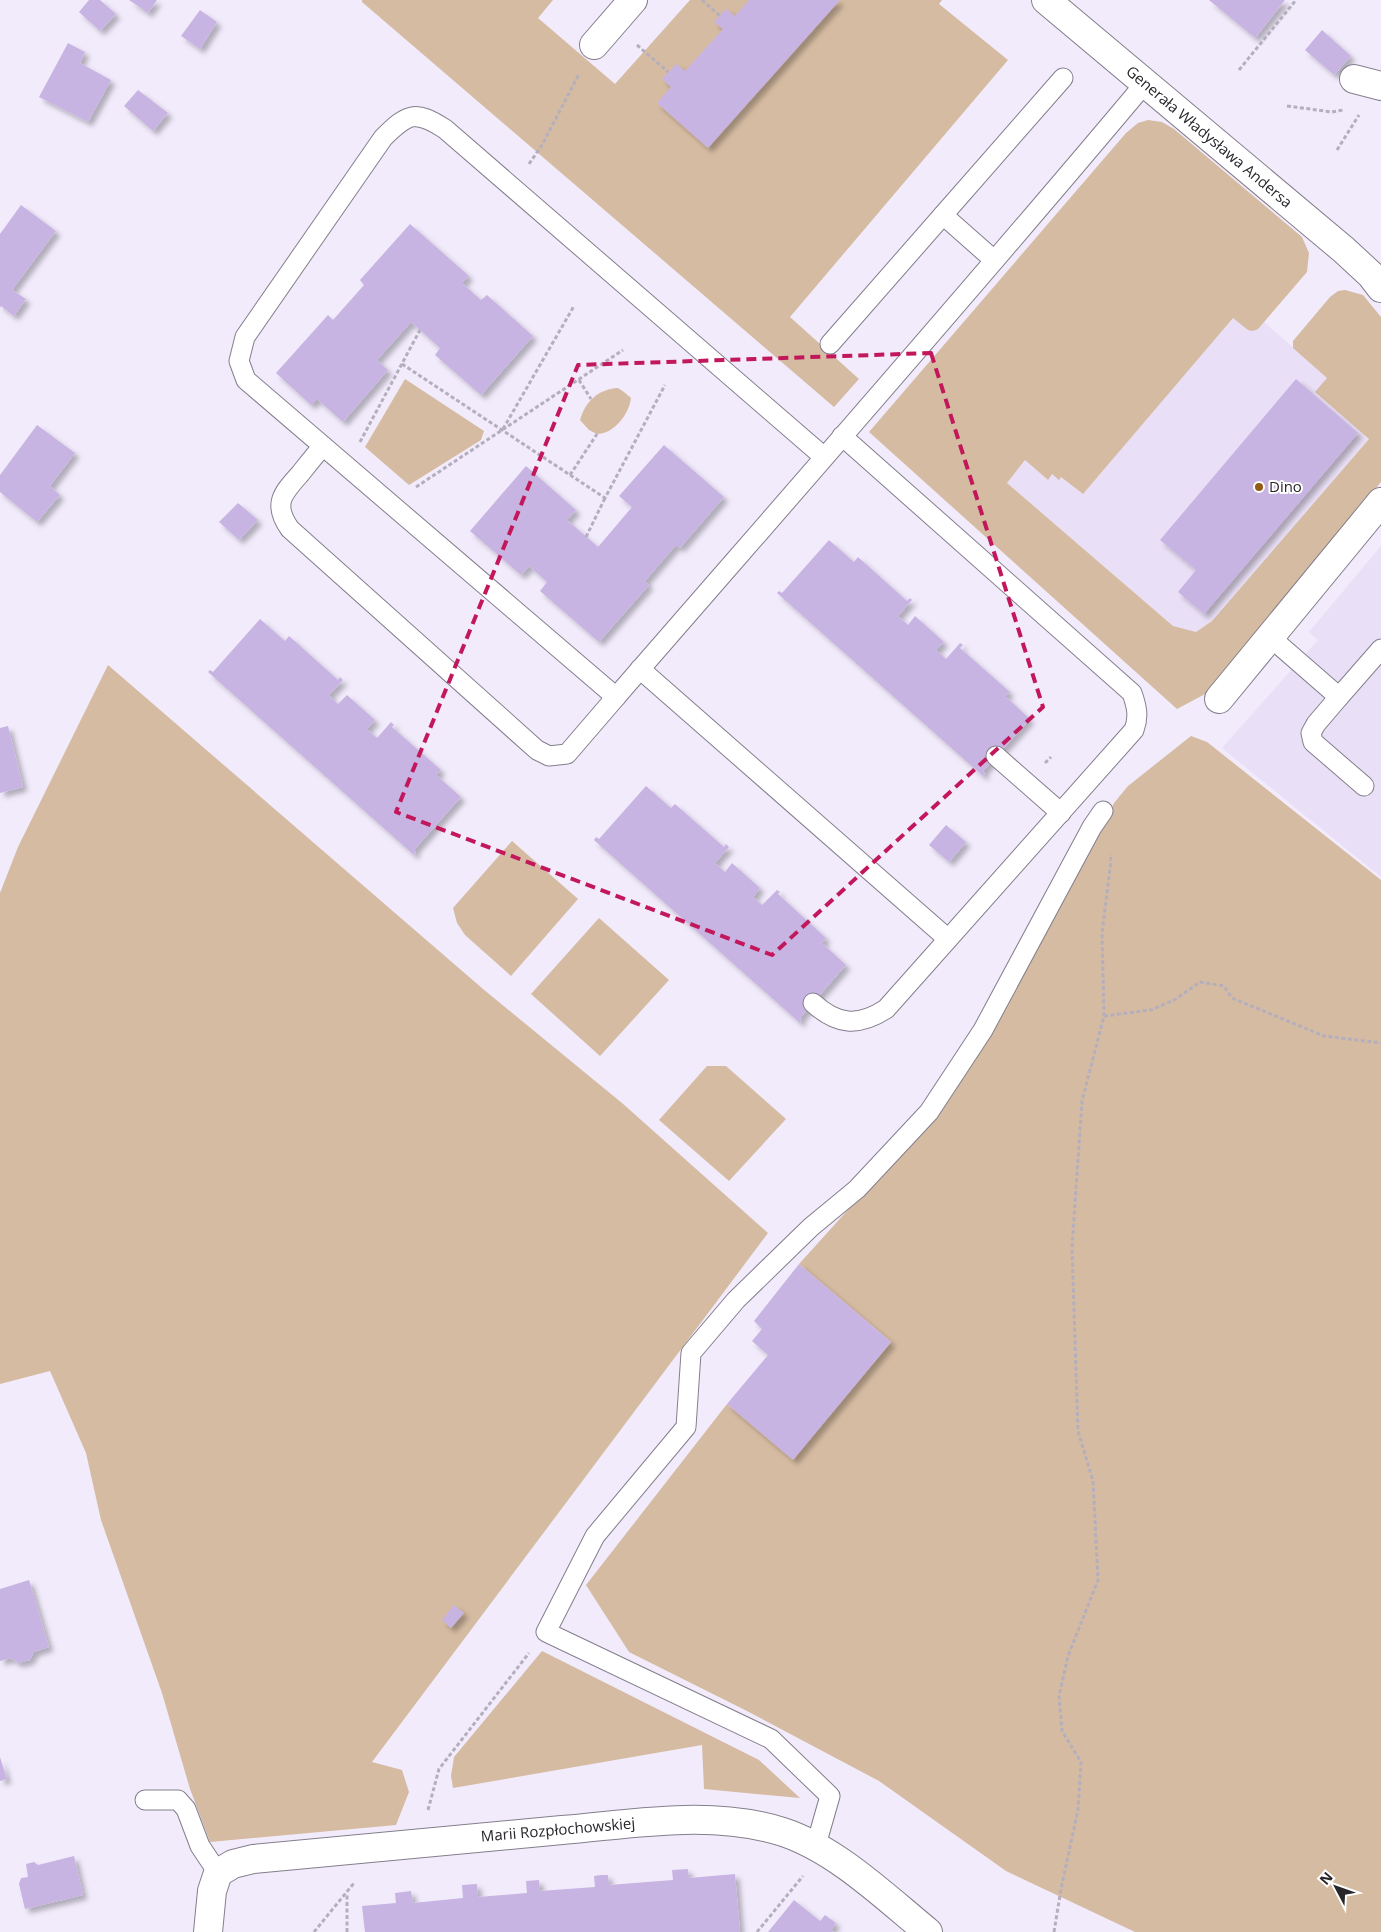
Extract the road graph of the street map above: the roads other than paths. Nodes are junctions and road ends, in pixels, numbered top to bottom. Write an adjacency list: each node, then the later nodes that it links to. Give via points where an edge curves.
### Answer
1 (633, 0): 3 (street)
2 (1056, 3): 6 (street, Generała Władysława Andersa)
3 (594, 45)
4 (1063, 78): 8 (lane)
5 (1354, 79): 7 (street)
6 (1146, 82): 9 (lane); 10 (street, Generała Władysława Andersa)
7 (1381, 86)
8 (942, 215): 9 (lane); 11 (lane)
9 (994, 260): 12 (lane)
10 (1378, 276)
11 (830, 344)
12 (842, 436): 14 (lane); 25 (lane, via 1132,693 1138,712 1134,730)
13 (323, 446): 14 (lane, via 246,380 239,361 245,337 383,138 399,122 415,116 429,118 445,129); 19 (lane); 19 (lane, via 284,492 281,502 283,520 537,750 549,756 566,754)
14 (824, 457): 18 (lane)
15 (1381, 502): 16 (street)
16 (1270, 637): 20 (lane); 21 (street)
17 (1381, 649): 20 (lane)
18 (640, 669): 19 (lane); 26 (lane)
19 (616, 697)
20 (1339, 697): 23 (lane, via 1316,724 1311,733 1313,742)
21 (1219, 699)
22 (996, 756): 25 (lane)
23 (1364, 786)
24 (1102, 811): 29 (lane, via 983,1030 929,1112 857,1189 811,1227 736,1300 691,1353 686,1427 595,1536 546,1632 771,1738 830,1796)
25 (1061, 813): 26 (lane)
26 (948, 939): 27 (lane, via 886,1009 875,1016 862,1020 835,1019)
27 (813, 1003)
28 (146, 1800): 30 (lane, via 178,1800 186,1809 200,1846)
29 (816, 1845): 30 (street, Marii Rozpłochowskiej, via 782,1832 729,1820 670,1821 253,1859 233,1864); 32 (street, Marii Rozpłochowskiej)
30 (218, 1873): 31 (street, via 212,1891)
31 (208, 1932)
32 (928, 1932)

